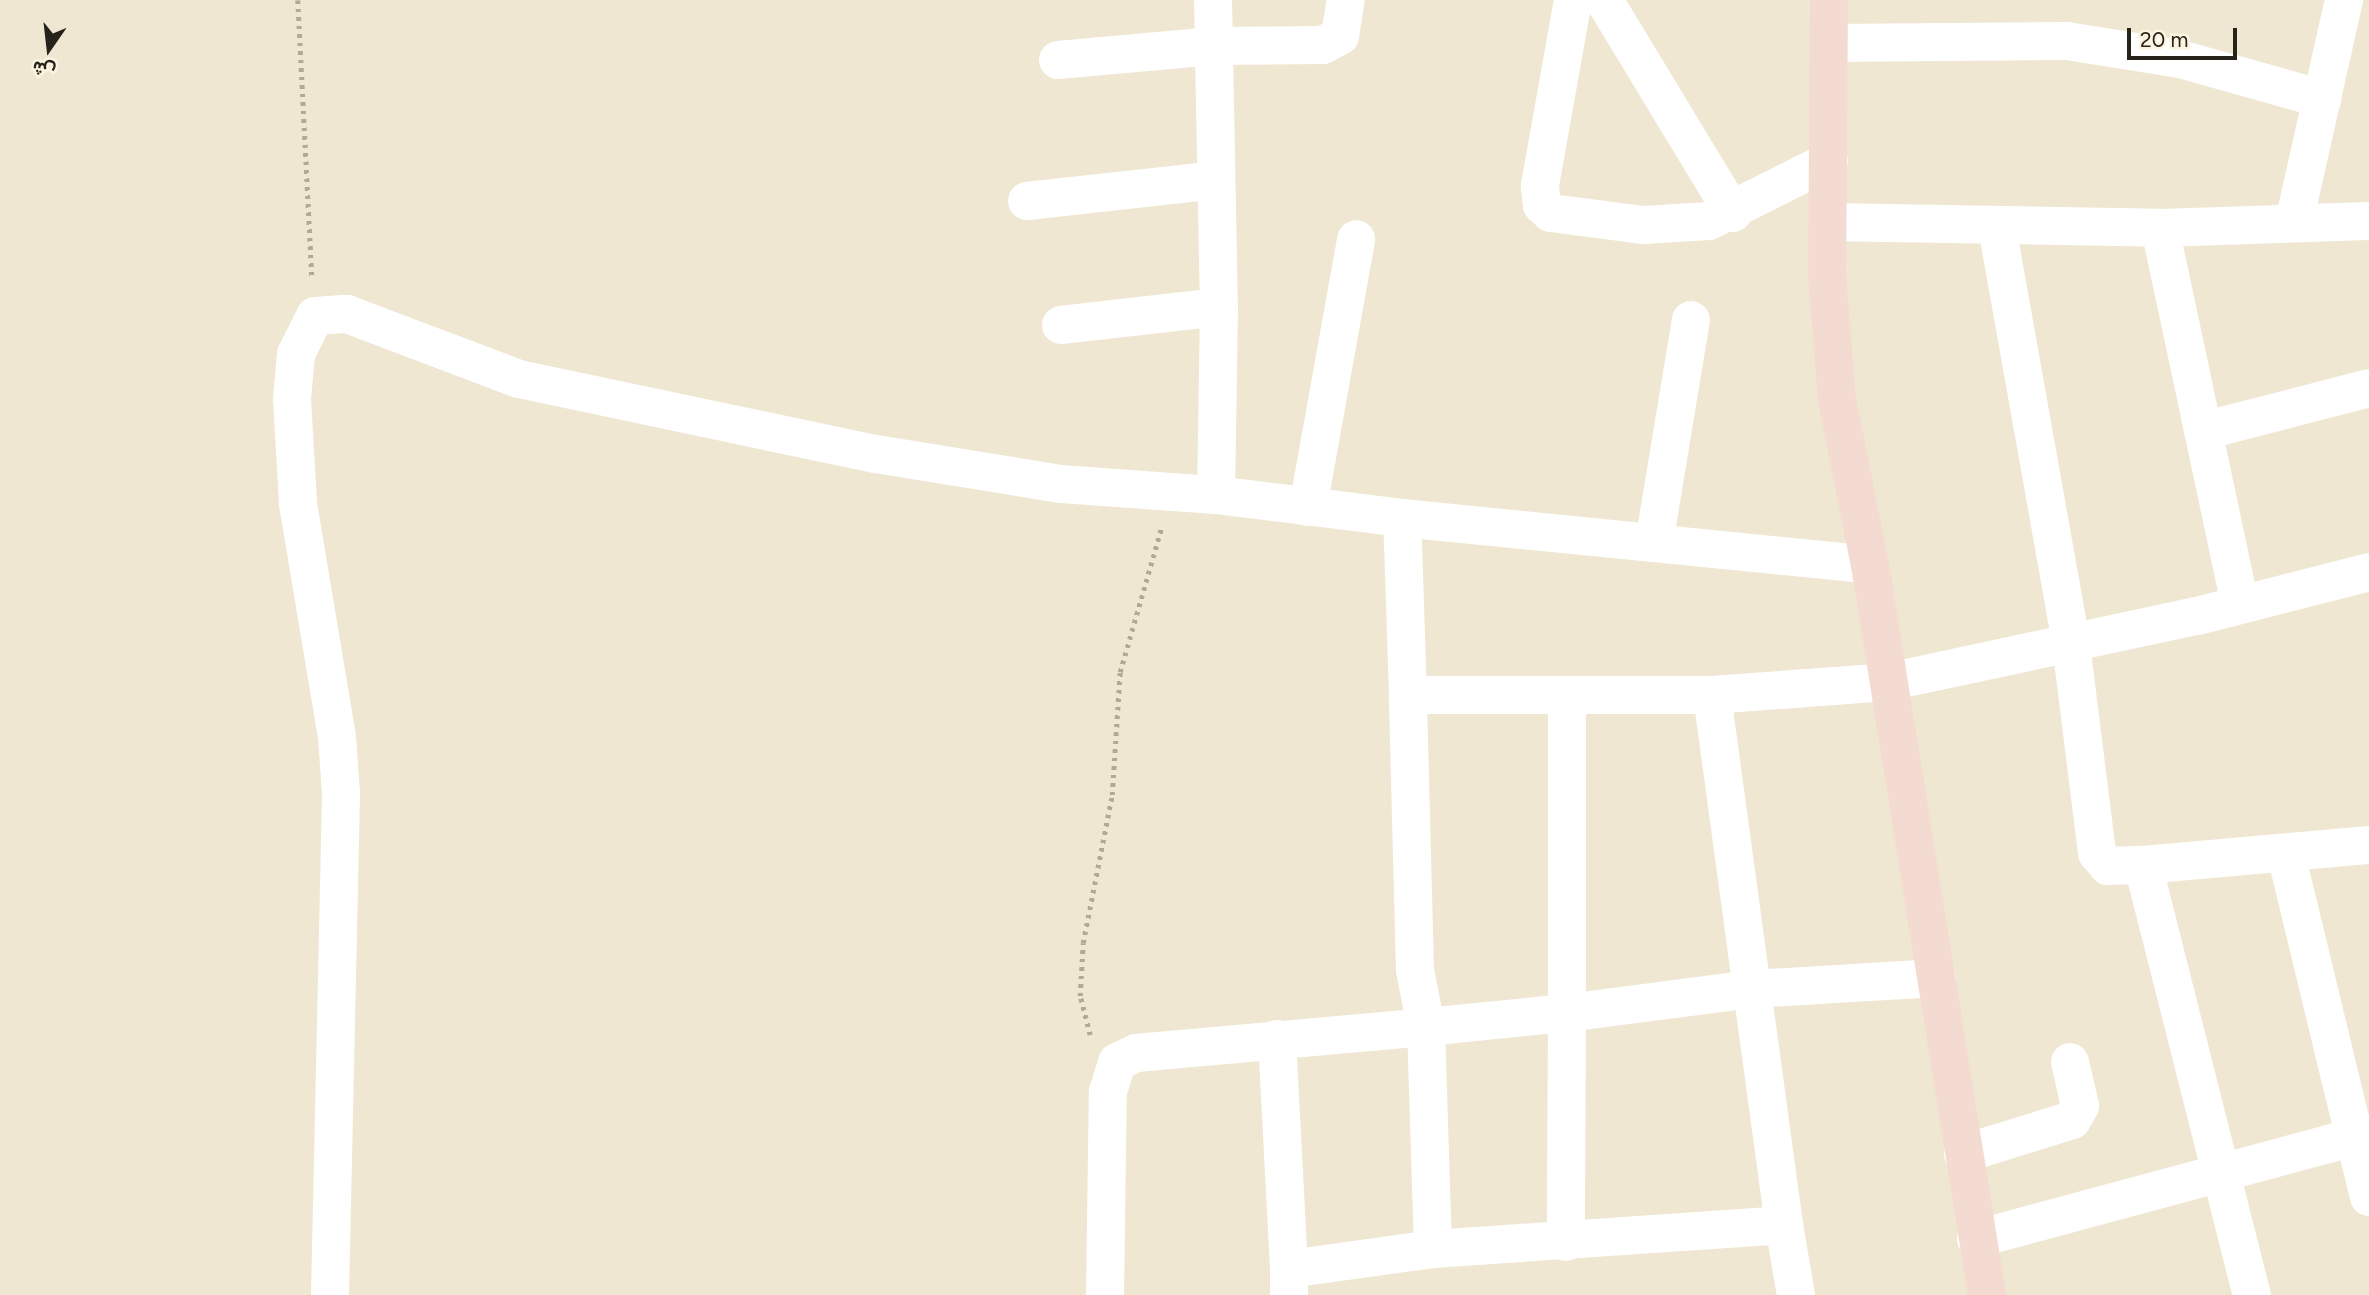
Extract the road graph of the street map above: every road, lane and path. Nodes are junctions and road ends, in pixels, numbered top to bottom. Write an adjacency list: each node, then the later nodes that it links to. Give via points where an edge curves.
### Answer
1 (298, 0): 23 (path, via 304,198)
2 (1213, 0): 9 (street)
3 (1346, 0): 9 (street, via 1343,29 1333,42)
4 (1573, 0): 15 (street, via 1540,186 1542,205 1561,216 1644,225 1680,225)
5 (1604, 0): 15 (street)
6 (1829, 0): 8 (street)
7 (2351, 15): 11 (street)
8 (1829, 43): 11 (street, via 2067,41 2180,59); 12 (street)
9 (1214, 46): 10 (street); 13 (street)
10 (1058, 60)
11 (2322, 99): 18 (street)
12 (1829, 162): 15 (street); 17 (street)
13 (1216, 180): 14 (street); 22 (street)
14 (1027, 201)
15 (1733, 213)
16 (2369, 221): 18 (street)
17 (1828, 222): 19 (street); 33 (street, via 1837,398)
18 (2294, 222): 20 (street)
19 (1997, 227): 20 (street); 36 (street)
20 (2160, 228): 27 (street)
21 (1356, 239): 30 (street)
22 (1219, 307): 25 (street); 29 (street)
23 (316, 316): 28 (street, via 347,314 470,363 577,393 876,454 1061,484); 60 (street, via 296,354 292,399 298,503 337,737 341,793)
24 (1691, 320): 32 (street)
25 (1061, 325)
26 (2369, 388): 27 (street)
27 (2203, 431): 35 (street)
28 (1172, 492): 29 (street); 50 (path, via 1120,672 1112,795 1083,943 1084,1020)
29 (1216, 495): 30 (street)
30 (1308, 507): 31 (street)
31 (1402, 518): 32 (street); 38 (street)
32 (1654, 542): 33 (street)
33 (1870, 565): 37 (street)
34 (2369, 572): 35 (street)
35 (2240, 605): 36 (street)
36 (2071, 644): 37 (street); 43 (street, via 2097,853 2108,866)
37 (1888, 681): 39 (street); 44 (street)
38 (1408, 695): 40 (street); 47 (street, via 1415,970)
39 (1712, 695): 40 (street); 45 (street)
40 (1567, 696): 46 (street)
41 (2369, 845): 42 (street)
42 (2286, 854): 43 (street); 51 (street)
43 (2143, 865): 53 (street)
44 (1937, 978): 45 (street); 52 (street)
45 (1752, 989): 46 (street); 55 (street)
46 (1567, 1013): 47 (street); 57 (street)
47 (1426, 1027): 48 (street); 58 (street)
48 (1277, 1039): 50 (street, via 1136,1053 1117,1062); 59 (street)
49 (2070, 1062): 52 (street, via 2080,1106 2072,1120)
50 (1110, 1078): 61 (street)
51 (2361, 1136): 53 (street); 54 (street)
52 (1964, 1154): 56 (street)
53 (2218, 1176): 56 (street); 64 (street)
54 (2369, 1197)
55 (1783, 1225): 57 (street); 62 (street)
56 (1976, 1239): 63 (street)
57 (1566, 1242): 58 (street)
58 (1433, 1250): 59 (street)
59 (1289, 1282)
60 (330, 1295)
61 (1105, 1295)
62 (1796, 1295)
63 (1987, 1295)
64 (2252, 1295)

